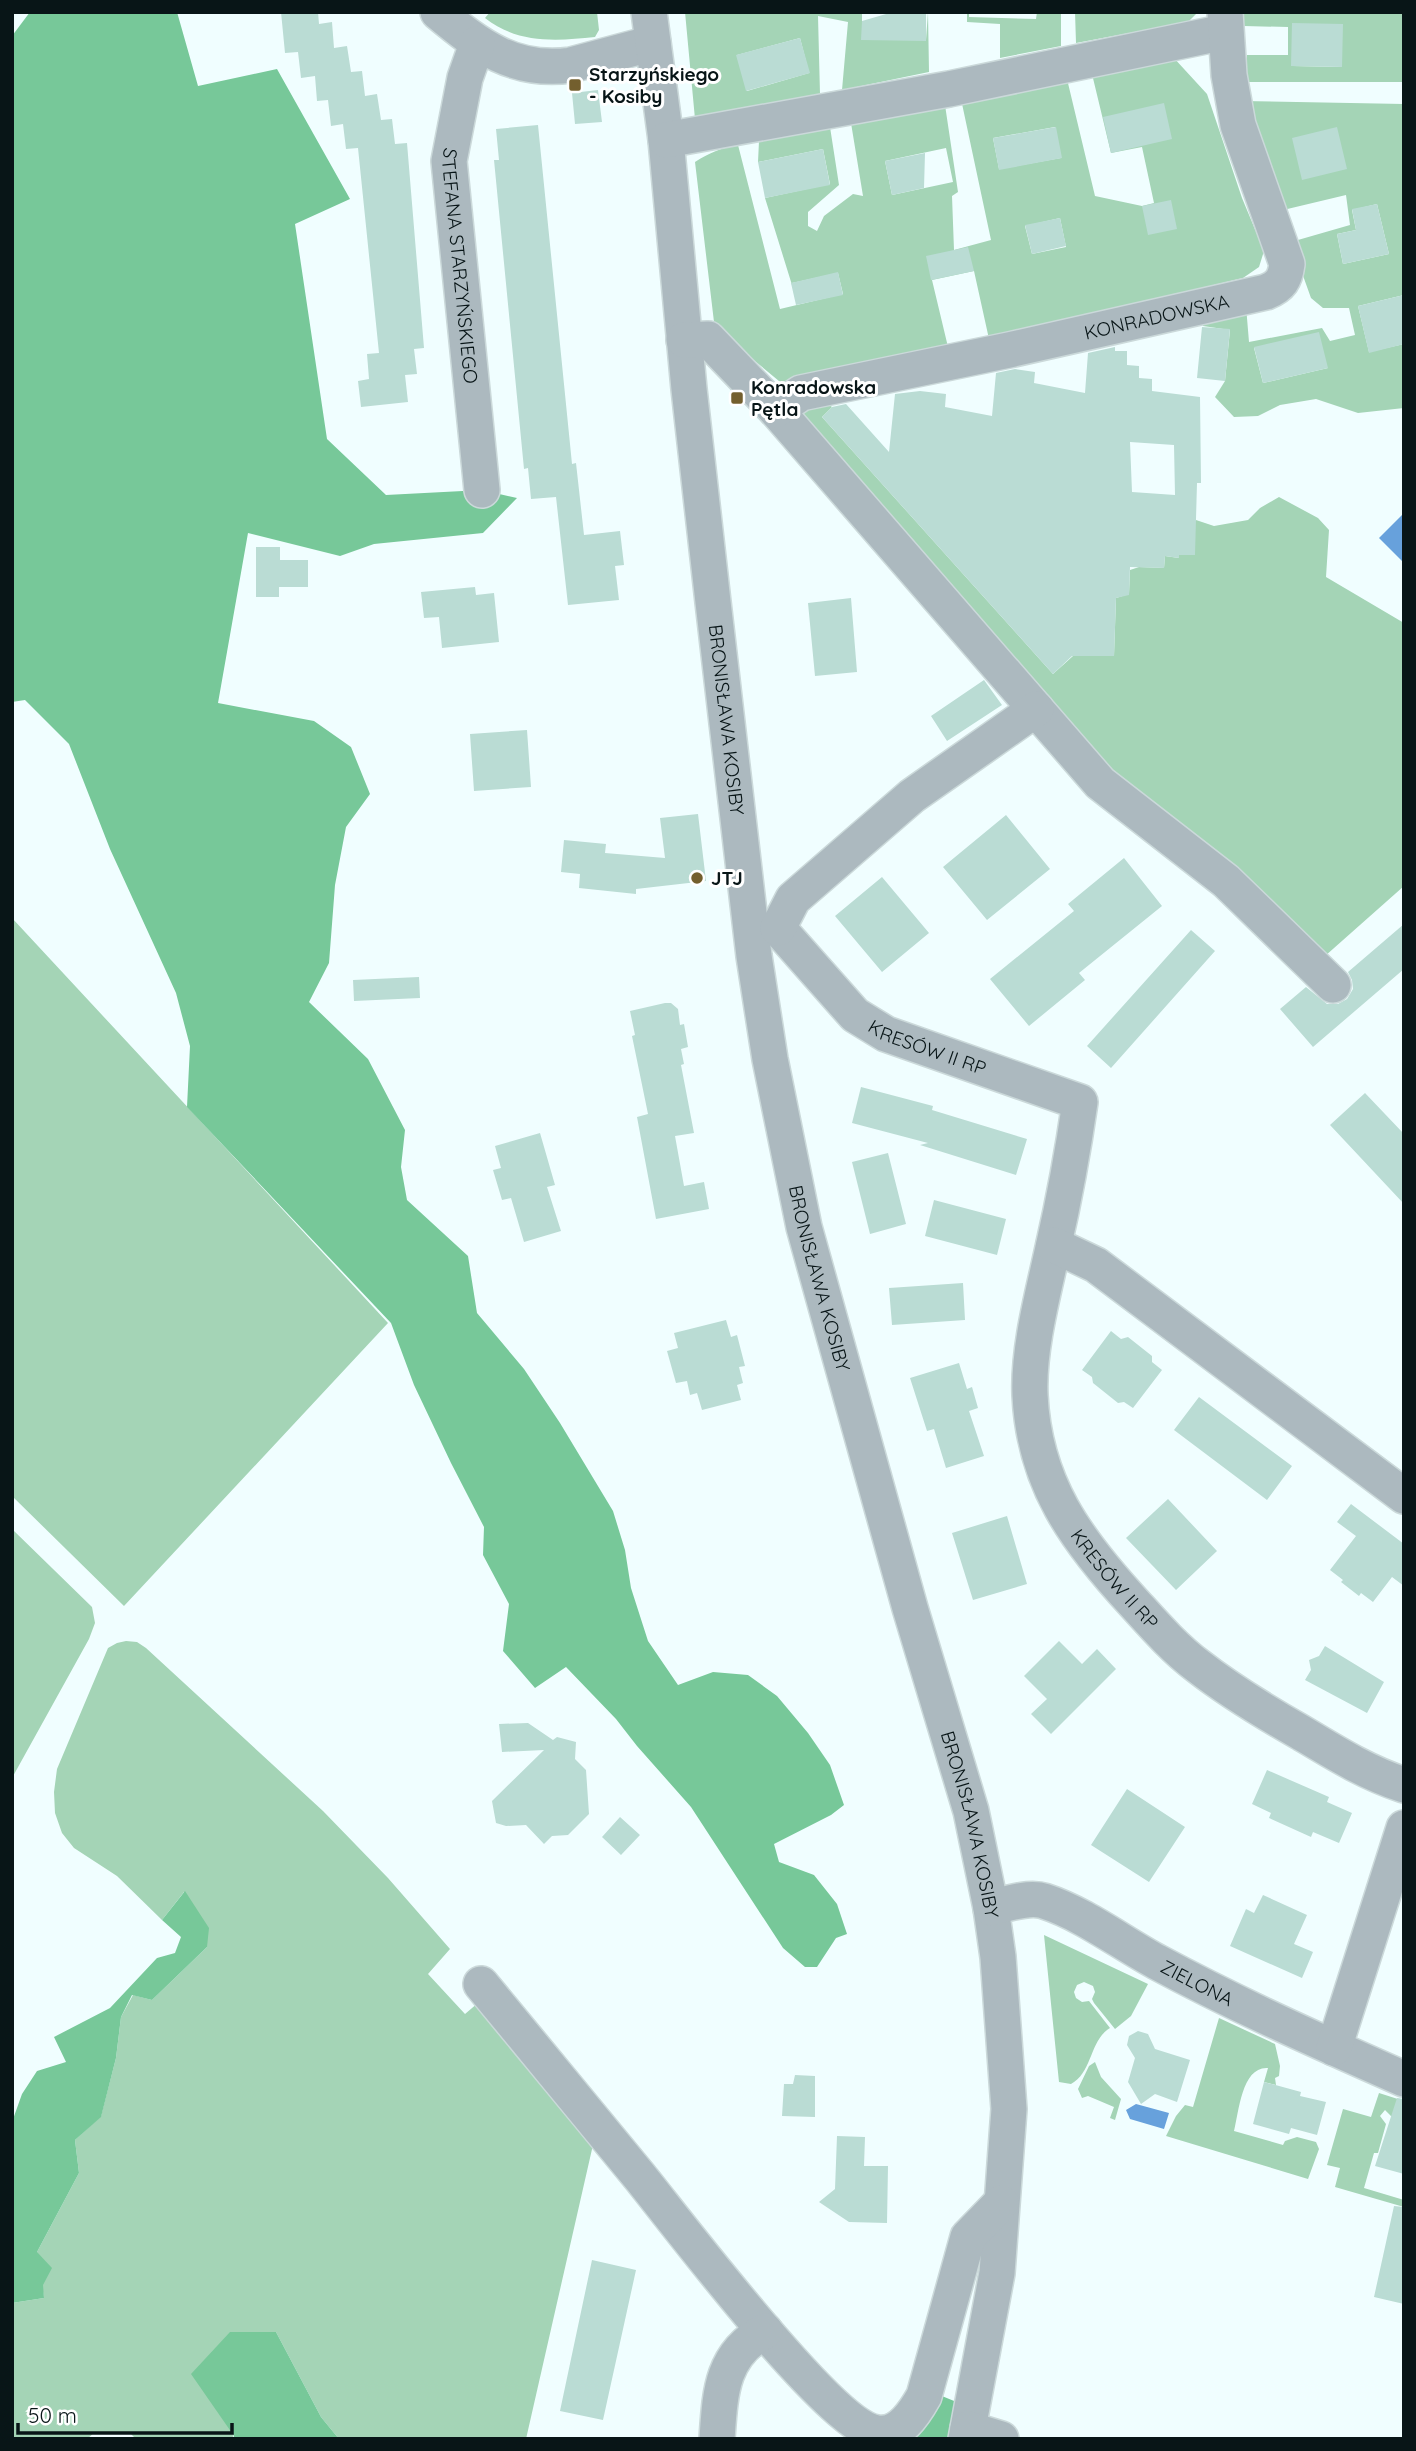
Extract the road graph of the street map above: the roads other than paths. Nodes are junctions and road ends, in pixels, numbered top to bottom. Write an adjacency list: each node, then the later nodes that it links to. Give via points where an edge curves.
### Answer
1 (438, 12): 4 (street)
2 (1225, 22): 5 (street, KONRADOWSKA, via 950,89); 7 (street, KONRADOWSKA, via 1238,125 1287,264 1278,287 801,393)
3 (651, 28): 4 (street, via 558,66 501,57); 5 (street, BRONISŁAWA KOSIBY)
4 (477, 44): 8 (street, STEFANA STARZYŃSKIEGO, via 465,78 449,161)
5 (666, 140): 6 (street, BRONISŁAWA KOSIBY)
6 (684, 340): 7 (street, via 708,339); 10 (street, BRONISŁAWA KOSIBY)
7 (776, 410): 9 (street)
8 (482, 490)
9 (1036, 709): 10 (street, via 912,796 793,899); 11 (street, via 1100,783 1226,881)
10 (765, 932): 12 (street, KRESÓW II RP, via 855,1015 886,1034 1080,1102); 16 (street, BRONISŁAWA KOSIBY, via 770,1059 804,1227 971,1811)
11 (1333, 985)
12 (1054, 1245): 13 (street, via 1096,1265); 14 (street, KRESÓW II RP, via 1030,1392 1033,1431 1044,1467 1054,1497 1075,1534 1155,1627 1196,1665 1374,1775)
13 (1404, 1496)
14 (1404, 1785)
15 (1404, 1828): 18 (street)
16 (991, 1908): 18 (street, ZIELONA, via 1041,1900); 20 (street, BRONISŁAWA KOSIBY, via 1010,2109)
17 (481, 1984): 21 (street)
18 (1334, 2048): 19 (street, ZIELONA)
19 (1404, 2079)
20 (1001, 2203): 21 (street, via 968,2237 924,2396 912,2418 901,2426 880,2434 862,2428 821,2392); 22 (street, BRONISŁAWA KOSIBY, via 997,2273)
21 (765, 2331): 23 (street, via 735,2354 721,2388)
22 (967, 2434): 24 (street)
23 (717, 2439)
24 (1002, 2439)

